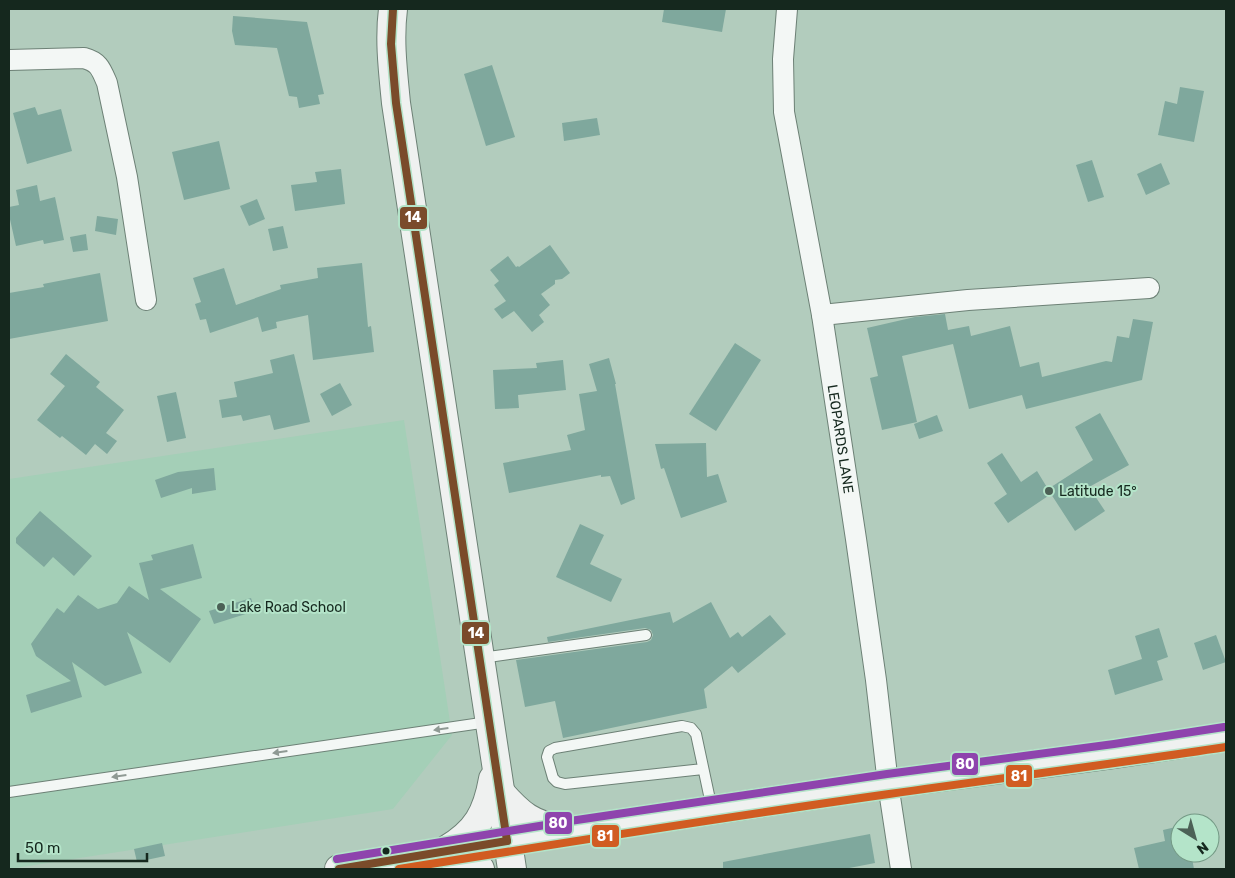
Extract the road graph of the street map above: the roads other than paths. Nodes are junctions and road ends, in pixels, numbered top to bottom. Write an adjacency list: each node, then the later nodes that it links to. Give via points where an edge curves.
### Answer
1 (393, 9): 8 (main road, via 396,103)
2 (787, 9): 6 (street, LEOPARDS LANE, via 783,59 784,112)
3 (9, 60): 5 (street, via 84,58 91,60 103,73 127,177)
4 (1149, 288): 6 (street, via 968,300)
5 (146, 300)
6 (822, 315): 13 (street, LEOPARDS LANE, via 858,548)
7 (646, 635): 8 (lane)
8 (480, 658): 9 (main road)
9 (489, 722): 12 (main road); 14 (lane, one-way to 14)
10 (1226, 737): 13 (main road)
11 (703, 769): 11 (lane, via 696,734 682,726 555,748 547,757 553,778 565,784); 15 (lane)
12 (498, 779): 16 (main road, via 514,808 531,821); 17 (main road); 18 (main road, via 486,810 474,828)
13 (888, 784): 15 (main road); 24 (street, LEOPARDS LANE)
14 (9, 792)
15 (712, 810): 16 (main road)
16 (571, 831): 17 (main road); 23 (main road, via 554,836 540,846)
17 (507, 841): 18 (main road); 22 (main road)
18 (440, 853): 19 (main road); 21 (main road, via 466,860)
19 (402, 864): 20 (main road)
20 (339, 869)
21 (480, 869)
22 (512, 869)
23 (523, 869)
24 (901, 869)

